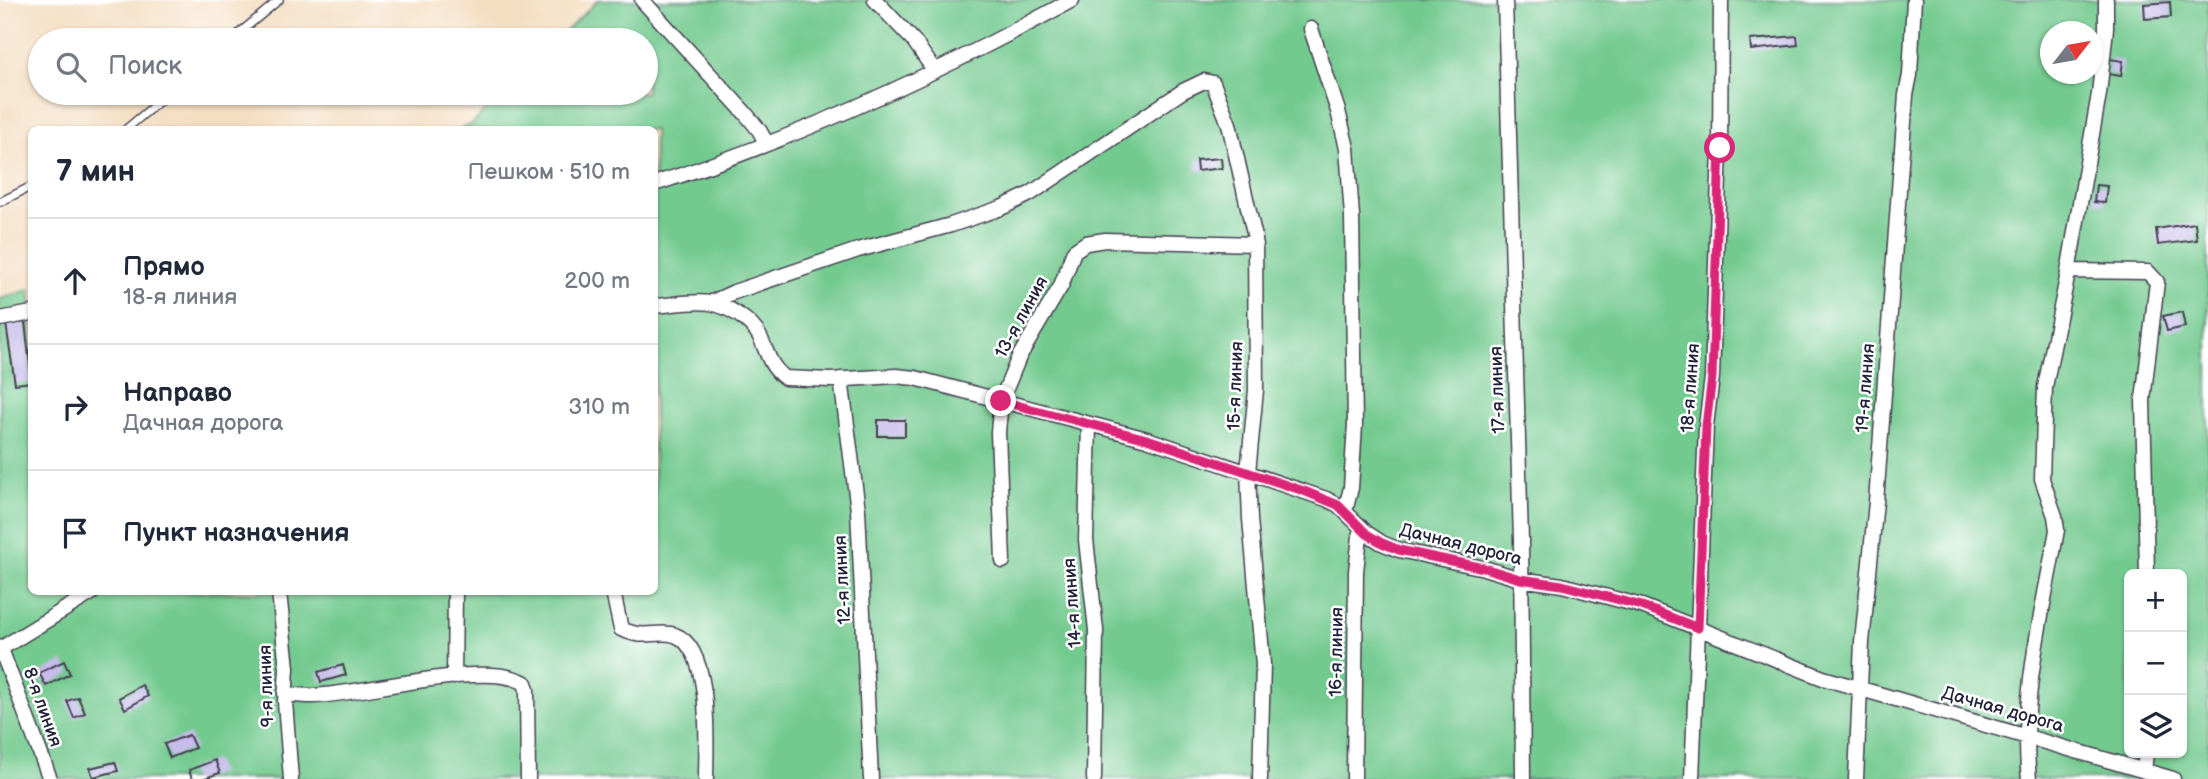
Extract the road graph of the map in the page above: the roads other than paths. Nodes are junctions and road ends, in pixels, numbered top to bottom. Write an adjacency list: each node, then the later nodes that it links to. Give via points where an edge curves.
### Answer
1 (279, 0): 9 (lane)
2 (642, 0): 14 (street, via 746,114)
3 (875, 0): 11 (street)
4 (1072, 0): 11 (street)
5 (1504, 0): 32 (street, 17-я линия)
6 (1721, 0): 37 (street, 18-я линия, via 1712,377)
7 (1914, 0): 40 (street, 19-я линия)
8 (2106, 0): 19 (street, via 2099,94)
9 (245, 28)
10 (1311, 29): 28 (street, via 1347,148 1351,202 1355,425)
11 (934, 70): 14 (street)
12 (155, 105): 13 (lane)
13 (130, 126)
14 (767, 144): 15 (street)
15 (658, 183)
16 (28, 188): 17 (lane)
17 (0, 202)
18 (1256, 244): 20 (street, 15-я линия, via 1232,137 1213,83 1204,81 1030,194 1001,208 858,250); 25 (street, 13-я линия, via 1086,243 1074,251 1061,286 1019,358); 27 (street, 15-я линия, via 1256,390)
19 (2068, 271): 31 (street, via 2148,272 2157,282 2143,400); 42 (street, via 2045,387 2042,479 2057,530)
20 (710, 303): 21 (street, Дачная дорога); 24 (street, Дачная дорога, via 750,324 769,361 785,378)
21 (658, 306)
22 (28, 314): 23 (street)
23 (0, 319)
24 (841, 379): 25 (street, Дачная дорога, via 915,378); 49 (street, 12-я линия, via 858,510)
25 (1001, 401): 26 (street, Дачная дорога); 30 (street, 13-я линия)
26 (1089, 424): 27 (street, Дачная дорога); 50 (street, 14-я линия, via 1086,540 1096,630)
27 (1248, 472): 28 (street, Дачная дорога, via 1326,499); 51 (street, 15-я линия, via 1263,664)
28 (1345, 511): 29 (street, Дачная дорога)
29 (1361, 527): 32 (street, Дачная дорога, via 1399,550); 52 (street, 16-я линия, via 1356,571)
30 (1003, 561)
31 (2147, 569)
32 (1520, 579): 37 (street, Дачная дорога, via 1642,606); 53 (street, 17-я линия)
33 (88, 595): 38 (street)
34 (279, 595): 41 (street, 9-я линия)
35 (455, 595): 39 (street)
36 (614, 595): 48 (street, via 621,629 673,635 692,649 702,679)
37 (1698, 628): 40 (street, Дачная дорога); 54 (street, 18-я линия)
38 (0, 649): 45 (street, 8-я линия)
39 (454, 677): 41 (street, via 312,696); 47 (street, via 507,676 525,683)
40 (1858, 689): 42 (street, Дачная дорога); 55 (street, 19-я линия)
41 (285, 694): 46 (street, 9-я линия)
42 (2025, 736): 44 (street, Дачная дорога); 56 (street)
43 (2145, 758): 44 (street)
44 (2144, 771): 57 (street, Дачная дорога)
45 (50, 779)
46 (291, 779)
47 (528, 779)
48 (706, 779)
49 (871, 779)
50 (1094, 779)
51 (1260, 779)
52 (1354, 779)
53 (1523, 779)
54 (1692, 779)
55 (1856, 779)
56 (2029, 779)
57 (2173, 779)

